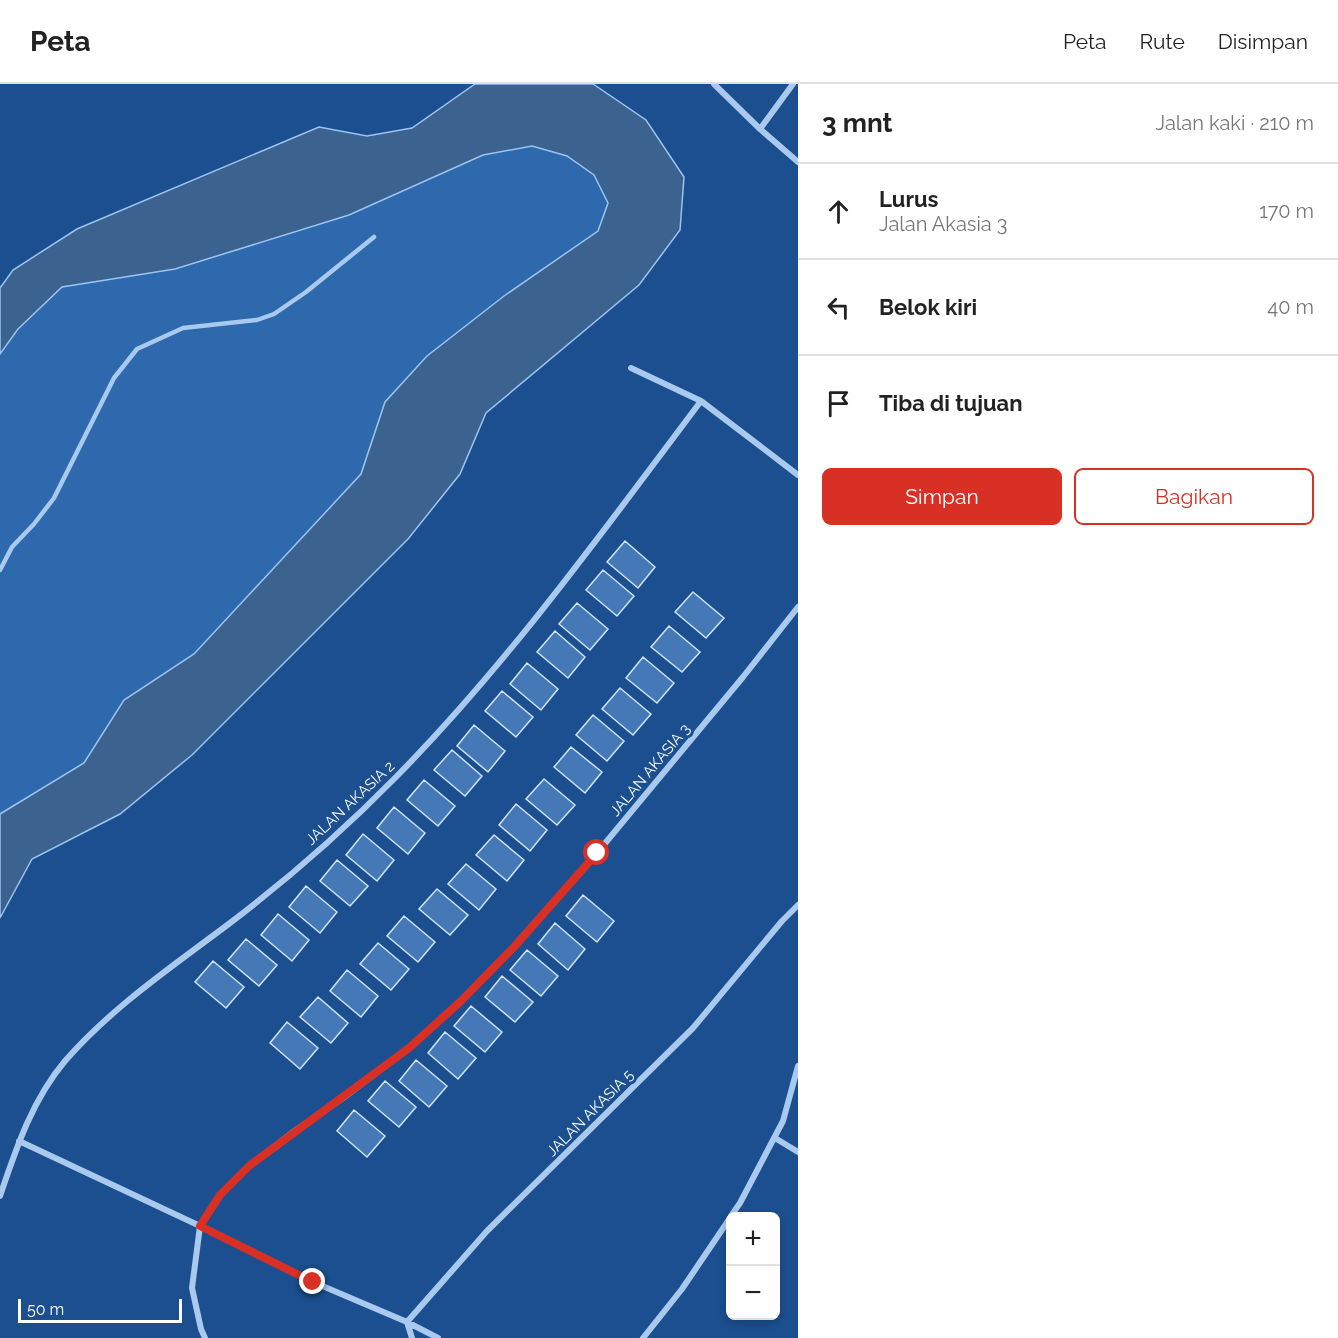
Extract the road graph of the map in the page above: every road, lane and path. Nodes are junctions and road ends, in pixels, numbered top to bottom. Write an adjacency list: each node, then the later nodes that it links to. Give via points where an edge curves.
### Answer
1 (714, 84): 3 (street)
2 (793, 84): 3 (street)
3 (760, 129): 4 (street)
4 (798, 162)
5 (374, 237): 9 (lane, via 274,315 183,328 137,349 114,378 54,498 12,547)
6 (631, 368): 7 (street)
7 (701, 401): 8 (street); 14 (street, JALAN AKASIA 2, via 489,676 395,778 300,866 111,1016 64,1062)
8 (798, 475)
9 (0, 570)
10 (798, 607): 19 (street, JALAN AKASIA 3, via 597,853 514,947 409,1048 249,1166 220,1195)
11 (798, 905): 20 (street, JALAN AKASIA 5, via 693,1028 487,1231)
12 (798, 1066): 13 (street)
13 (775, 1138): 15 (street); 17 (street)
14 (19, 1141): 16 (street, JALAN AKASIA 2); 19 (street)
15 (798, 1152)
16 (0, 1196)
17 (734, 1212)
18 (726, 1224): 24 (street)
19 (200, 1226): 20 (street, via 313,1282); 21 (street, JALAN AKASIA 3, via 192,1288)
20 (407, 1322): 22 (street); 23 (street)
21 (205, 1338)
22 (412, 1338)
23 (438, 1338)
24 (643, 1338)

